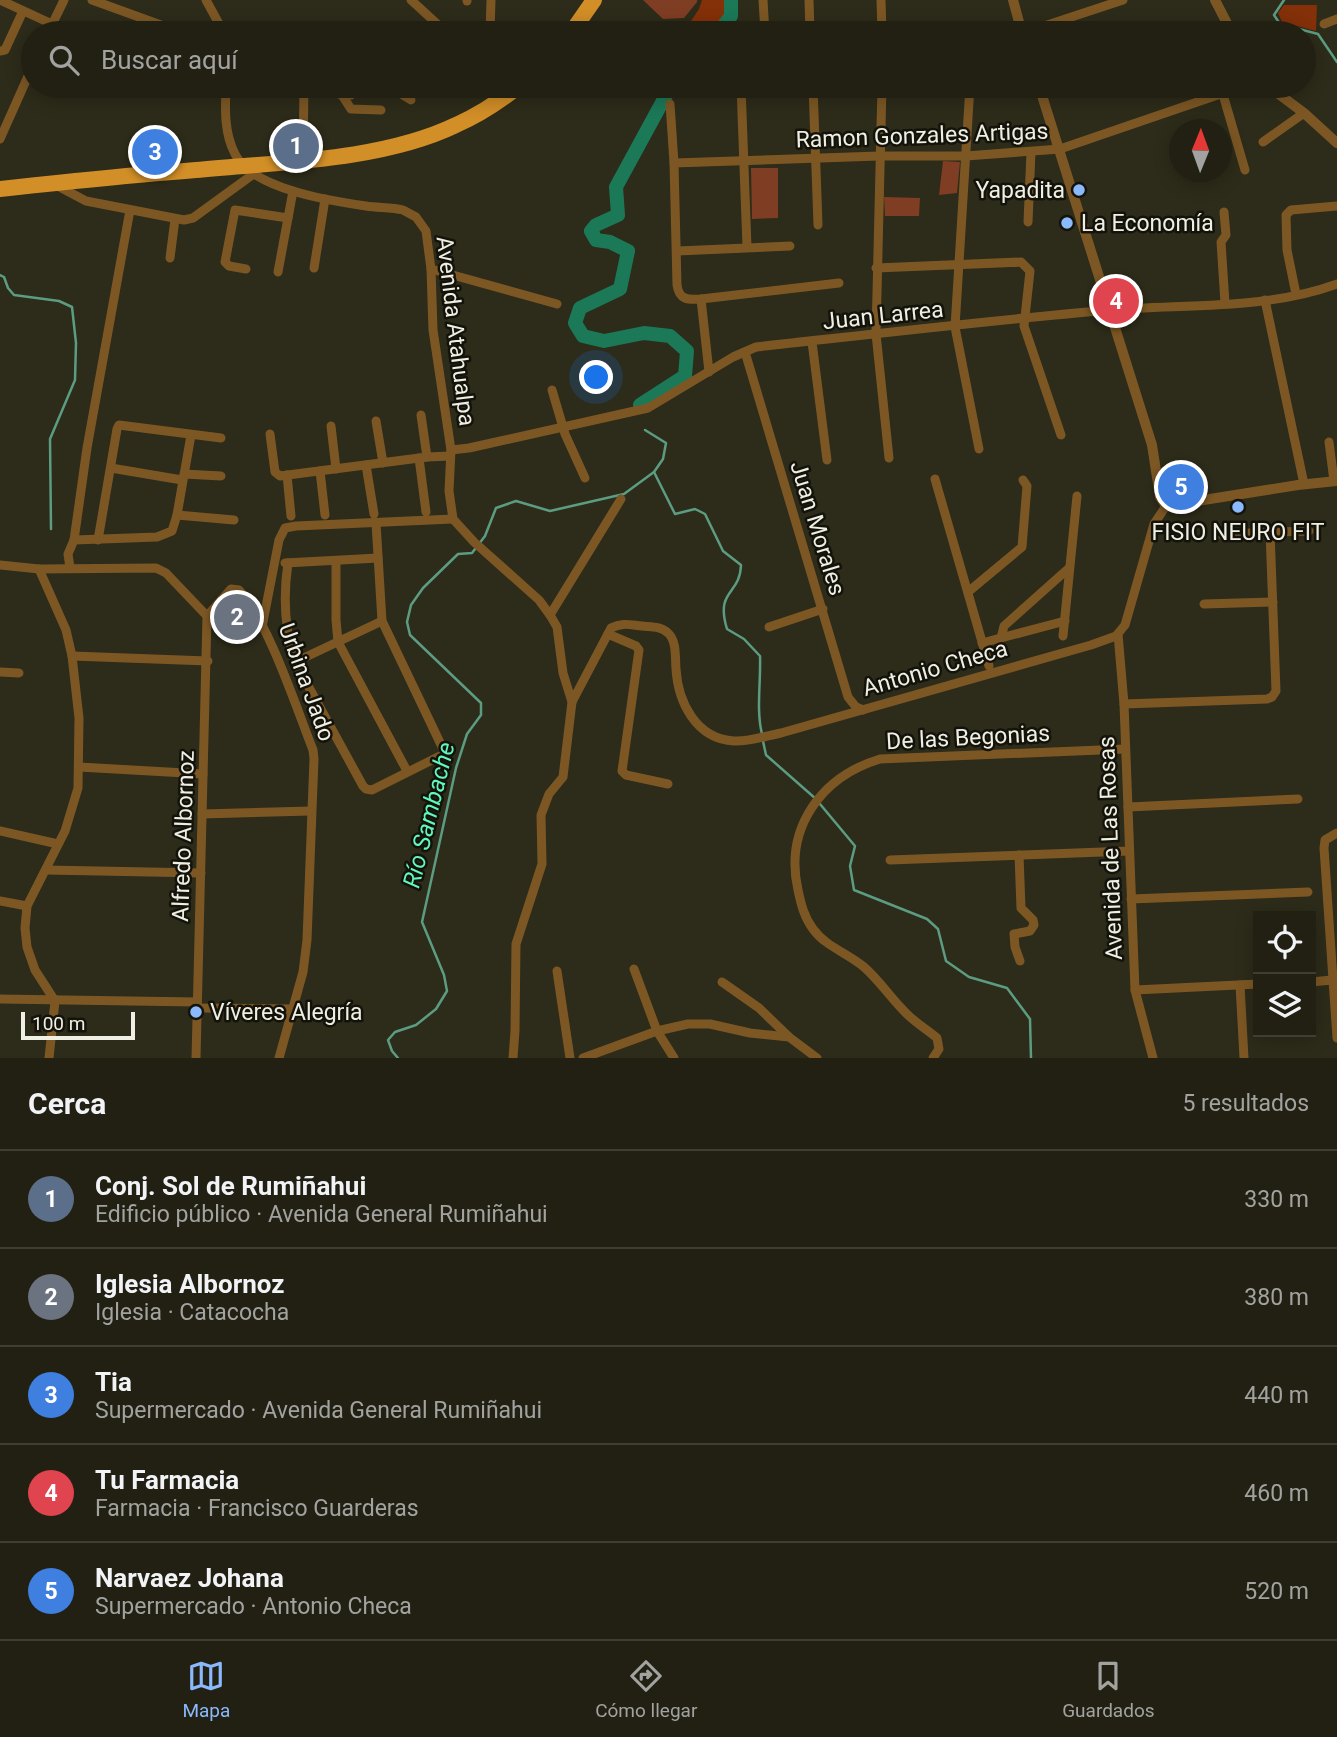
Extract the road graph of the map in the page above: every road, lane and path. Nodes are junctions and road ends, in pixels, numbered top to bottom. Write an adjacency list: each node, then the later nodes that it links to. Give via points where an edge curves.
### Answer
1 (0, 0): 14 (street)
2 (64, 0): 17 (street)
3 (92, 0): 18 (street)
4 (206, 0): 19 (street)
5 (411, 0): 20 (street)
6 (491, 0): 21 (street)
7 (594, 0): 22 (highway)
8 (763, 0): 23 (street)
9 (808, 0): 24 (street)
10 (881, 0): 25 (street)
11 (1013, 0): 26 (street)
12 (1123, 0): 27 (street)
13 (1215, 0): 28 (street)
14 (23, 11): 16 (street); 30 (street)
15 (1337, 19): 29 (street)
16 (45, 21)
17 (54, 21)
18 (150, 21)
19 (217, 21)
20 (434, 21)
21 (490, 21)
22 (579, 21)
23 (764, 21)
24 (809, 21)
25 (882, 21)
26 (1019, 21)
27 (1059, 21)
28 (1226, 21)
29 (1325, 24)
30 (0, 52)
31 (21, 92): 49 (street)
32 (226, 98): 60 (street, via 225,123 234,153)
33 (304, 98): 57 (street)
34 (344, 98): 47 (street, via 351,109)
35 (408, 98): 45 (street)
36 (501, 98): 57 (highway, via 429,136 383,148)
37 (741, 98): 58 (street)
38 (814, 98): 56 (street)
39 (881, 98): 54 (street)
40 (969, 98): 55 (street)
41 (1043, 98): 52 (street)
42 (1209, 98): 52 (street, Ramon Gonzales Artigas)
43 (1224, 98): 61 (street)
44 (1284, 98): 48 (street)
45 (411, 100)
46 (670, 104): 59 (street)
47 (381, 110)
48 (1304, 113): 50 (street); 51 (street)
49 (0, 139)
50 (1263, 142)
51 (1337, 143)
52 (1060, 149): 53 (street, Ramon Gonzales Artigas); 90 (street)
53 (1031, 152): 55 (street, Ramon Gonzales Artigas); 71 (street)
54 (879, 156): 55 (street, Ramon Gonzales Artigas); 56 (street, Ramon Gonzales Artigas); 79 (street)
55 (965, 156): 77 (street)
56 (816, 158): 58 (street, Ramon Gonzales Artigas); 72 (street)
57 (303, 159): 60 (highway)
58 (742, 161): 59 (street, Ramon Gonzales Artigas); 74 (street)
59 (674, 163): 75 (street)
60 (250, 169): 62 (highway); 64 (street, Avenida Atahualpa); 70 (street, via 193,218)
61 (1245, 170)
62 (54, 184): 63 (highway); 67 (street, via 86,201)
63 (0, 189)
64 (293, 191): 65 (street, Avenida Atahualpa); 69 (street)
65 (325, 199): 78 (street); 81 (street, Avenida Atahualpa, via 397,209 416,217 426,231)
66 (1337, 206): 85 (street, via 1291,210 1286,215)
67 (130, 210): 70 (street); 138 (street, via 90,436)
68 (1224, 212): 88 (street)
69 (288, 218): 80 (street, via 235,209 225,262); 82 (street)
70 (175, 219): 76 (street)
71 (1028, 222)
72 (818, 225)
73 (790, 246): 74 (street)
74 (747, 247): 75 (street)
75 (677, 251): 86 (street, via 678,293 688,300)
76 (170, 258)
77 (959, 264): 79 (street); 91 (street, via 1026,265 1030,271); 92 (street)
78 (314, 268)
79 (876, 268): 93 (street)
80 (246, 269)
81 (431, 269): 89 (street); 108 (street, Avenida Atahualpa, via 433,330)
82 (278, 272)
83 (839, 284): 86 (street)
84 (1337, 284): 85 (street, Juan Larrea)
85 (1296, 294): 87 (street, Juan Larrea)
86 (701, 299): 96 (street)
87 (1265, 300): 88 (street, Juan Larrea); 124 (street)
88 (1225, 303): 90 (street, Juan Larrea)
89 (557, 304)
90 (1110, 310): 91 (street, Juan Larrea); 127 (street)
91 (1023, 320): 92 (street, Juan Larrea); 104 (street)
92 (955, 327): 93 (street, Juan Larrea); 107 (street)
93 (876, 334): 94 (street, Juan Larrea); 110 (street)
94 (812, 342): 95 (street, Juan Larrea); 111 (street)
95 (745, 352): 96 (street, Juan Larrea); 149 (street, Juan Morales)
96 (709, 372): 101 (street, Juan Larrea, via 648,408)
97 (552, 390): 101 (street)
98 (421, 415): 109 (street)
99 (376, 421): 112 (street)
100 (331, 426): 115 (street)
101 (563, 428): 108 (street, Juan Larrea); 120 (street)
102 (270, 434): 117 (street, via 275,472)
103 (191, 435): 105 (street); 114 (street, via 119,425); 119 (street)
104 (1061, 435)
105 (221, 438)
106 (1329, 442): 123 (street)
107 (979, 449)
108 (451, 453): 109 (street, Juan Larrea); 133 (street, Avenida Atahualpa)
109 (423, 457): 112 (street, Juan Larrea); 128 (street)
110 (889, 458)
111 (827, 460)
112 (383, 463): 113 (street, Juan Larrea)
113 (366, 465): 115 (street, Juan Larrea); 132 (street)
114 (111, 468): 119 (street); 139 (street)
115 (336, 469): 116 (street, Juan Larrea)
116 (320, 471): 117 (street, Juan Larrea); 130 (street)
117 (286, 475): 131 (street)
118 (221, 476): 119 (street)
119 (183, 477): 129 (street)
120 (585, 478)
121 (935, 479): 146 (street)
122 (1023, 480): 146 (street, via 1027,486 1022,547)
123 (1336, 481): 124 (street)
124 (1304, 484): 127 (street)
125 (1077, 496): 144 (street)
126 (621, 499): 150 (street)
127 (1166, 506): 157 (street, via 1154,524 1125,625)
128 (426, 512)
129 (177, 515): 134 (street); 139 (street, via 172,531 163,536)
130 (325, 515)
131 (290, 516)
132 (375, 519): 133 (street, Urbina Jado); 140 (street); 155 (street, Urbina Jado, via 285,528)
133 (453, 519): 150 (street)
134 (234, 520)
135 (1309, 531): 136 (street)
136 (1269, 532): 137 (street); 147 (street)
137 (1219, 534)
138 (78, 540): 139 (street); 143 (street, via 68,554)
139 (98, 540)
140 (378, 558): 141 (street); 152 (street)
141 (336, 561): 159 (street); 164 (street, via 285,563 288,642)
142 (0, 565): 145 (street)
143 (70, 568): 145 (street); 151 (street, via 156,568)
144 (1069, 568): 153 (street); 158 (street, via 1004,626)
145 (39, 569): 162 (street)
146 (968, 592): 160 (street)
147 (1273, 602): 148 (street); 169 (street, via 1276,691 1272,697)
148 (1203, 604)
149 (823, 609): 154 (street); 170 (street, Juan Morales, via 848,696)
150 (550, 615): 168 (street, via 557,627)
151 (207, 616): 155 (street, via 235,589); 163 (street, Alfredo Albornoz)
152 (382, 621): 159 (street); 173 (street, via 444,746 442,755)
153 (1065, 621): 158 (street); 161 (street)
154 (769, 626)
155 (262, 627): 178 (street, Urbina Jado, via 313,750)
156 (608, 634): 168 (street); 170 (street, Antonio Checa, via 622,624 669,633 680,697 696,724 716,738 751,739); 175 (street, via 639,650 622,771)
157 (1118, 634): 161 (street, Antonio Checa); 169 (street, Avenida de Las Rosas)
158 (1001, 638): 160 (street)
159 (338, 642): 164 (street); 173 (street)
160 (982, 643): 165 (street)
161 (1060, 654): 170 (street, Antonio Checa)
162 (72, 656): 163 (street); 172 (street)
163 (208, 662): 174 (street, Alfredo Albornoz)
164 (295, 662): 173 (street, via 366,789)
165 (989, 666)
166 (0, 672): 167 (street)
167 (19, 673)
168 (572, 702): 211 (street, via 563,777 549,794 541,815 542,864 516,944)
169 (1124, 704): 171 (street, Avenida de Las Rosas)
170 (863, 710)
171 (1125, 749): 177 (street, Avenida de Las Rosas); 216 (street, De las Begonias, via 880,759 852,770 812,808 800,828 793,859 806,919 830,946 866,968 906,1014 937,1038 939,1049)
172 (79, 767): 174 (street); 182 (street, via 78,788)
173 (407, 771)
174 (204, 774): 179 (street, Alfredo Albornoz)
175 (668, 785)
176 (1298, 799): 177 (street)
177 (1128, 807): 183 (street, Avenida de Las Rosas)
178 (311, 811): 179 (street); 204 (street, Urbina Jado, via 307,940 302,980)
179 (202, 814): 187 (street, Alfredo Albornoz)
180 (0, 831): 182 (street)
181 (1337, 833): 195 (street, via 1325,840 1324,848)
182 (58, 844): 186 (street)
183 (1129, 851): 184 (street); 189 (street, Avenida de Las Rosas)
184 (1019, 855): 185 (street); 192 (street, via 1021,908 1034,925 1030,931 1014,934)
185 (890, 860)
186 (47, 870): 187 (street); 191 (street)
187 (201, 873): 203 (street, Alfredo Albornoz)
188 (1308, 892): 189 (street)
189 (1131, 899): 200 (street, Avenida de Las Rosas)
190 (0, 901): 191 (street)
191 (27, 906): 202 (street, via 27,947)
192 (1020, 961)
193 (634, 969): 205 (street)
194 (557, 971): 212 (street)
195 (1332, 981): 197 (street); 207 (street)
196 (722, 982): 206 (street)
197 (1316, 982)
198 (1253, 984): 199 (street)
199 (1240, 985): 200 (street); 218 (street)
200 (1135, 990): 217 (street, Avenida de Las Rosas)
201 (0, 999): 202 (street)
202 (55, 1001): 203 (street); 208 (street)
203 (197, 1005): 204 (street); 209 (street, Alfredo Albornoz)
204 (292, 1009): 210 (street, Urbina Jado)
205 (657, 1031): 206 (street, via 710,1024); 213 (street); 214 (street)
206 (789, 1037): 215 (street)
207 (1337, 1038)
208 (48, 1058)
209 (196, 1058)
210 (279, 1058)
211 (513, 1058)
212 (570, 1058)
213 (583, 1058)
214 (674, 1058)
215 (817, 1058)
216 (933, 1058)
217 (1153, 1058)
218 (1244, 1058)

